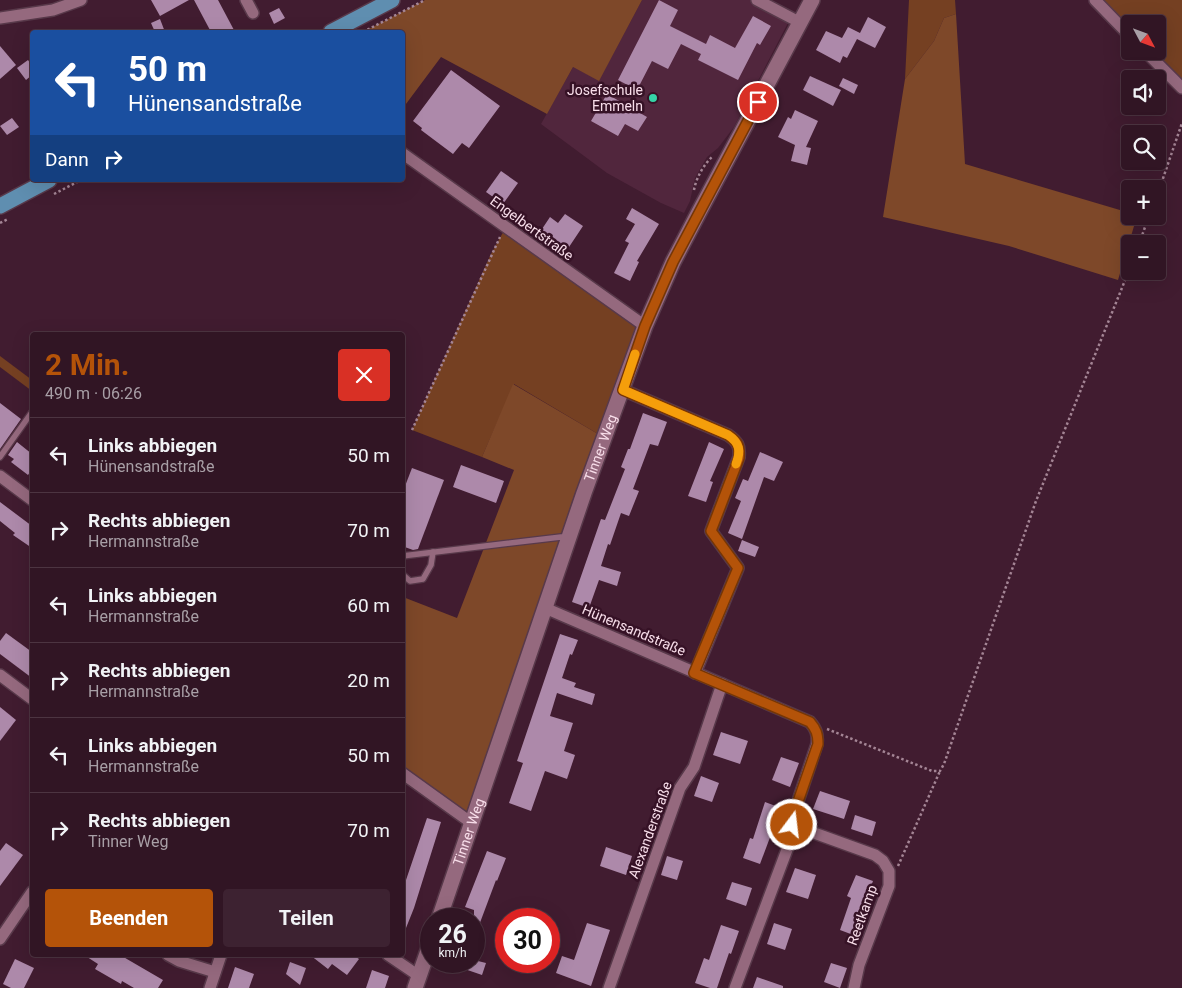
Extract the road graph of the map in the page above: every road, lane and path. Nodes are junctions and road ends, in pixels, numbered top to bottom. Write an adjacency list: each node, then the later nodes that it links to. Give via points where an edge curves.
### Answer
1 (81, 0): 9 (street, via 54,10)
2 (246, 0): 8 (street)
3 (392, 0): 12 (main road)
4 (425, 0): 13 (path)
5 (757, 0): 10 (street)
6 (812, 0): 10 (street, Tinner Weg)
7 (1095, 0): 11 (street)
8 (253, 13)
9 (0, 18)
10 (801, 23): 23 (street, Tinner Weg, via 673,262)
11 (1121, 27)
12 (334, 30)
13 (367, 30)
14 (1154, 60): 15 (street)
15 (1182, 88)
16 (1182, 123): 18 (path)
17 (405, 155): 21 (street, Engelbertstraße)
18 (1162, 180)
19 (45, 182): 20 (main road)
20 (0, 206)
21 (506, 227): 23 (street, Engelbertstraße); 26 (path)
22 (1125, 280): 40 (path, via 1036,501)
23 (645, 326): 24 (street, Tinner Weg)
24 (623, 390): 30 (street, Tinner Weg); 35 (street, via 728,435 740,448 711,531 738,568)
25 (30, 415): 27 (lane)
26 (412, 430)
27 (0, 457)
28 (0, 476): 29 (street)
29 (30, 498)
30 (568, 539): 31 (lane, via 561,537); 34 (street, Tinner Weg)
31 (434, 552): 32 (lane); 33 (lane, via 423,579 410,581)
32 (405, 556)
33 (405, 577)
34 (546, 608): 35 (street, Hünensandstraße); 42 (street, Tinner Weg)
35 (694, 673): 37 (street, Hünensandstraße)
36 (0, 675): 38 (street)
37 (722, 684): 39 (street, Hünensandstraße); 54 (street, Alexanderstraße, via 694,767 680,788)
38 (30, 698)
39 (810, 722): 40 (path, via 932,771); 43 (street, via 816,728 818,744)
40 (940, 771): 44 (path)
41 (405, 775): 42 (street)
42 (473, 824): 46 (street, Tinner Weg)
43 (792, 825): 44 (street, Reetkamp, via 876,855 889,871); 55 (street, via 788,847)
44 (889, 886): 56 (street, Reetkamp, via 859,965)
45 (30, 895): 47 (street)
46 (443, 908)
47 (0, 939)
48 (171, 957): 51 (street)
49 (220, 957): 51 (street)
50 (390, 957): 52 (street)
51 (215, 972): 53 (street)
52 (417, 982)
53 (210, 988)
54 (609, 988)
55 (736, 988)
56 (854, 988)

